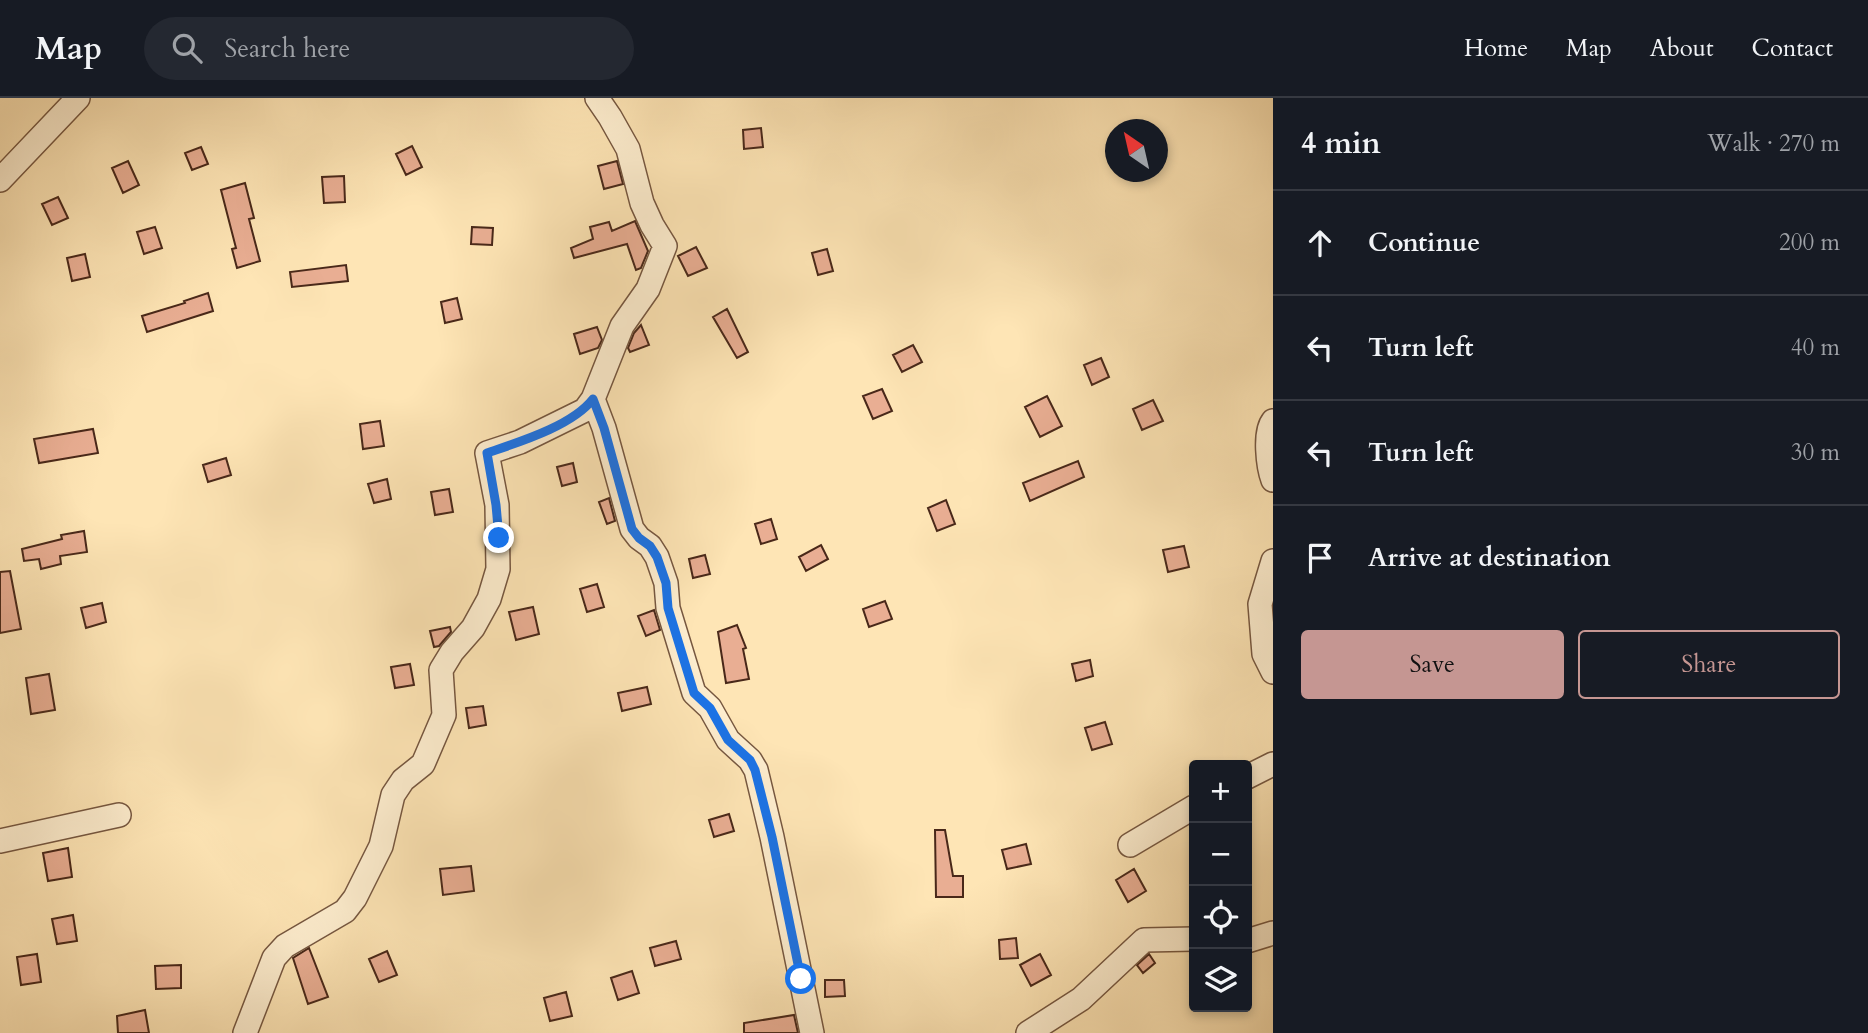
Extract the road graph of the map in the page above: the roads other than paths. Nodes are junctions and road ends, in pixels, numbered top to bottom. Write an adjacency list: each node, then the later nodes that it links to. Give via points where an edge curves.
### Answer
1 (78, 98): 3 (street)
2 (597, 98): 4 (street, via 628,149 642,203 665,246 649,289 622,326)
3 (0, 180)
4 (593, 399): 18 (street, via 584,410 548,429 487,453 496,505 498,569 473,628 441,670 444,715 423,764 393,795 381,846 355,898 345,911 285,946 274,958); 19 (street, via 632,529 650,546 666,583 668,608 694,693 755,770)
5 (1273, 421): 6 (street, via 1268,426)
6 (1273, 480)
7 (1273, 561): 8 (street, via 1261,604 1264,654)
8 (1273, 672)
9 (1273, 764): 10 (street)
10 (1252, 774)
11 (1189, 810): 14 (street)
12 (119, 815): 13 (street)
13 (0, 841)
14 (1130, 845)
15 (1273, 933): 17 (street)
16 (1189, 939): 20 (street, via 1144,940 1081,999)
17 (1252, 939)
18 (245, 1033)
19 (812, 1033)
20 (1028, 1033)

